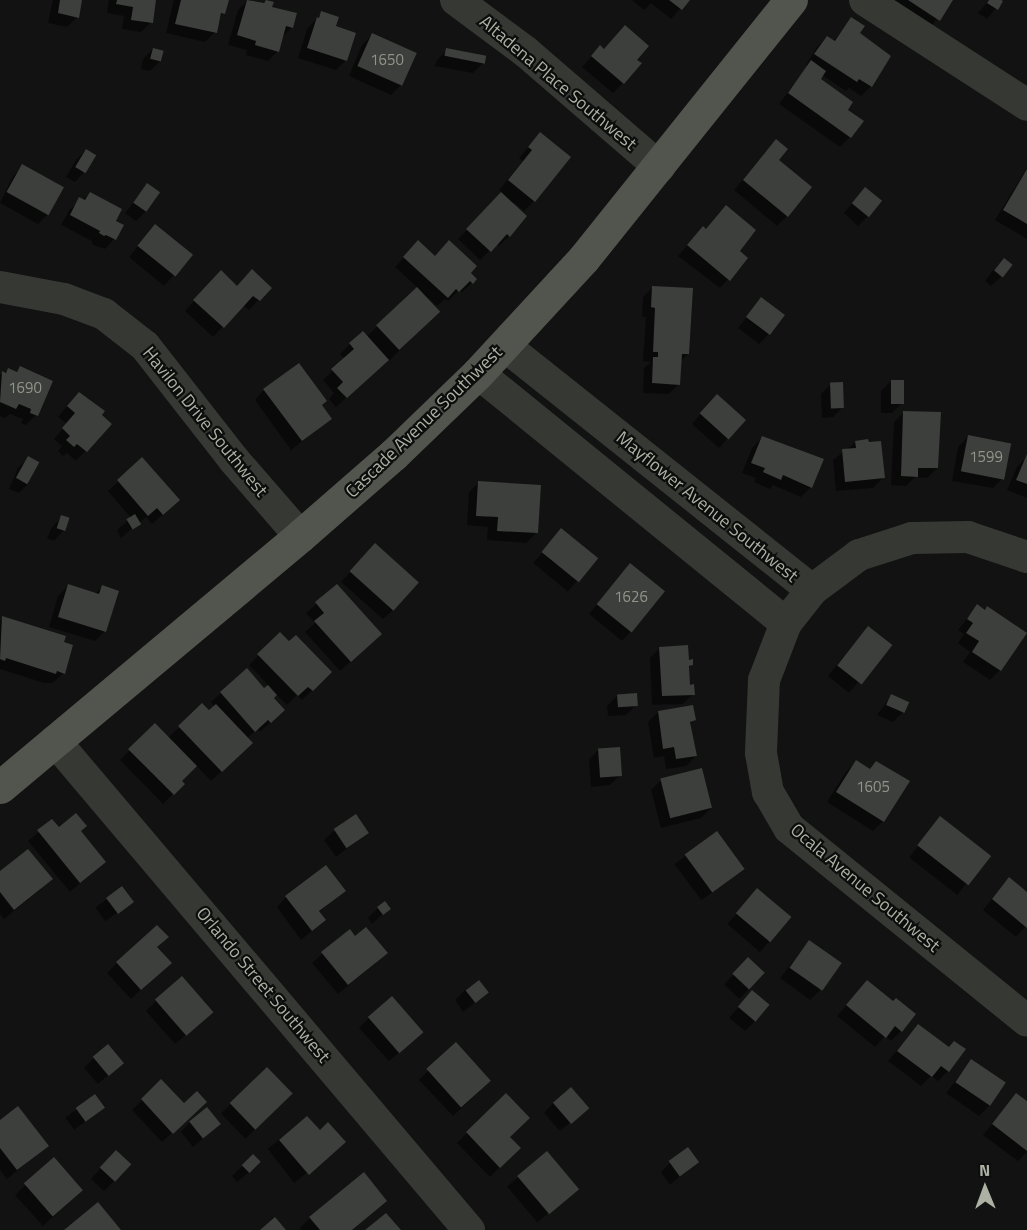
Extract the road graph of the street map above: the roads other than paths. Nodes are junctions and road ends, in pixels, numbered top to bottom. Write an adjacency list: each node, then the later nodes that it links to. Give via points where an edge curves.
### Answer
1 (456, 0): 5 (street, Altadena Place Southwest, via 526,52)
2 (791, 0): 5 (main road, Cascade Avenue Southwest)
3 (865, 0): 4 (street)
4 (1027, 105)
5 (659, 167): 7 (main road, Cascade Avenue Southwest)
6 (0, 287): 9 (street, Havilon Drive Southwest, via 64,299 105,314 145,346 234,460)
7 (505, 346): 8 (main road, Cascade Avenue Southwest); 11 (street, Mayflower Avenue Southwest)
8 (478, 373): 9 (main road, Cascade Avenue Southwest, via 393,455); 12 (street)
9 (300, 536): 13 (main road, Cascade Avenue Southwest)
10 (1027, 557): 11 (street, Mayflower Avenue Southwest, via 968,537 912,538 859,555)
11 (812, 590): 12 (street, Ocala Avenue Southwest)
12 (786, 622): 15 (street, Ocala Avenue Southwest, via 764,681 761,753 768,792 789,828)
13 (55, 741): 14 (main road, Cascade Avenue Southwest); 16 (street, Orlando Street Southwest)
14 (0, 787)
15 (1027, 1021)
16 (469, 1230)

